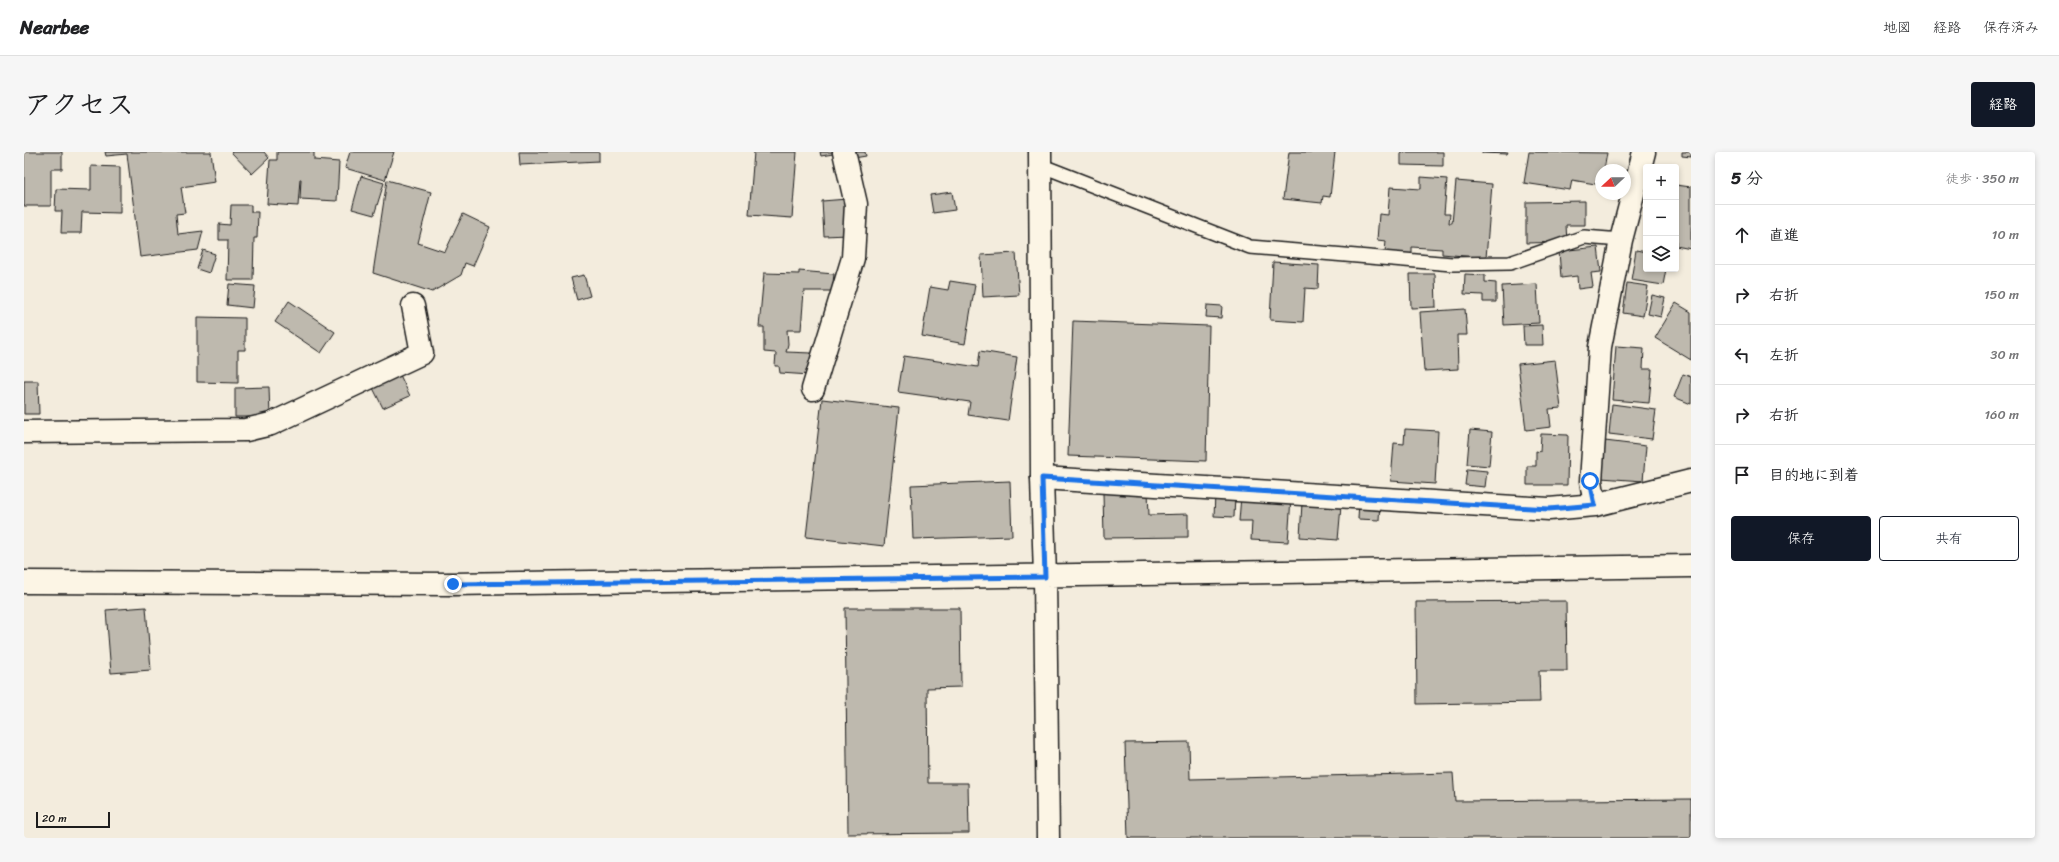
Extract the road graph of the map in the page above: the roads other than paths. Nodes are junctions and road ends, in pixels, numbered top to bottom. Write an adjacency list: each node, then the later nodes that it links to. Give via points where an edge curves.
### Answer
1 (844, 152): 6 (street, via 856,204 853,258)
2 (1644, 152): 4 (street)
3 (1040, 158): 4 (lane, via 1250,247 1452,264 1510,263 1584,237); 8 (street)
4 (1621, 240): 10 (street, via 1600,347 1590,481)
5 (413, 306): 7 (street, via 422,353 271,424 246,430)
6 (813, 389)
7 (24, 432)
8 (1042, 478): 10 (street, via 1549,509); 12 (street)
9 (1691, 481): 10 (street)
10 (1595, 505)
11 (1691, 566): 12 (street)
12 (1045, 577): 13 (street, via 453,584); 14 (street)
13 (24, 582)
14 (1048, 838)

